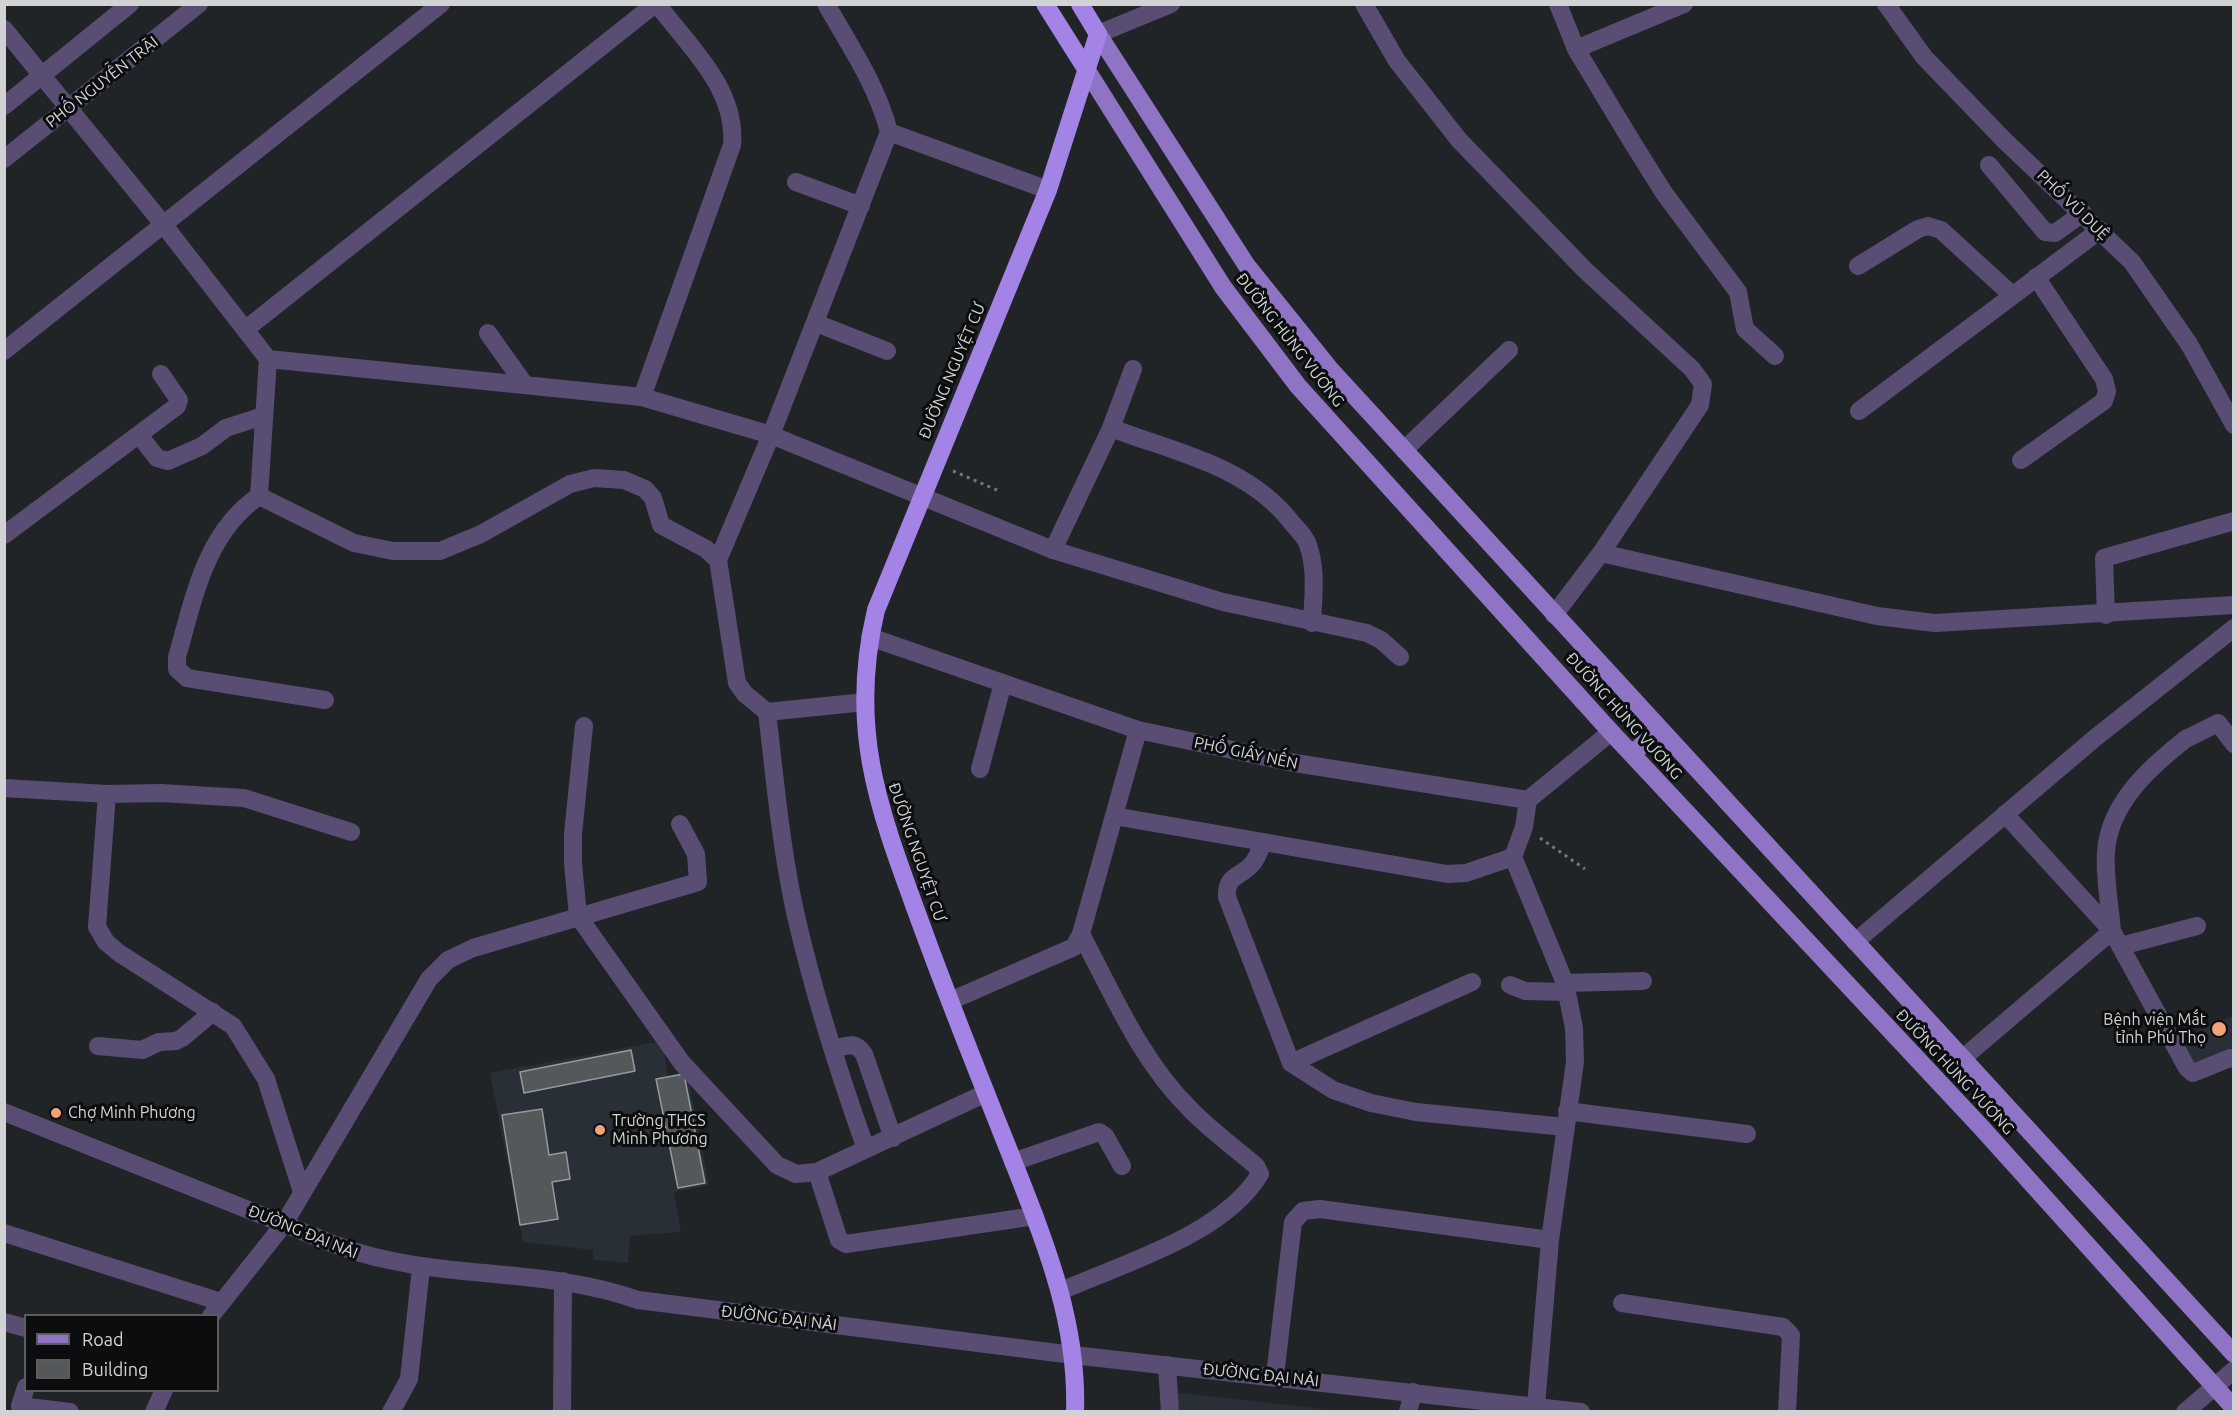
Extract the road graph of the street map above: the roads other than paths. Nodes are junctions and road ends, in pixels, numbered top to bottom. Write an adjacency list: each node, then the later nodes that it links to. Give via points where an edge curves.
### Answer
1 (130, 4): 17 (street)
2 (199, 4): 19 (street, PHỐ NGUYỄN TRÃI)
3 (441, 4): 27 (street)
4 (656, 4): 33 (street); 43 (street, via 714,78 734,128 732,145)
5 (826, 4): 20 (street, via 873,84)
6 (1045, 4): 16 (highway, ĐƯỜNG HÙNG VƯƠNG)
7 (1080, 4): 14 (highway, ĐƯỜNG HÙNG VƯƠNG)
8 (1171, 4): 14 (street)
9 (1364, 4): 57 (street, via 1397,61 1459,140 1703,384 1700,405)
10 (1558, 4): 15 (street)
11 (1684, 4): 15 (street)
12 (1886, 4): 26 (street, PHỐ VŨ DUỆ, via 1924,57 2004,140)
13 (4, 29): 17 (street)
14 (1098, 34): 16 (highway, ĐƯỜNG NGUYỆT CƯ); 50 (main road, ĐƯỜNG HÙNG VƯƠNG, via 1247,266 1329,368)
15 (1576, 49): 38 (street, via 1664,193 1737,292 1745,328)
16 (1086, 69): 24 (highway, ĐƯỜNG NGUYỆT CƯ); 73 (main road, ĐƯỜNG HÙNG VƯƠNG, via 1223,287 1298,386)
17 (43, 75): 18 (street); 19 (street)
18 (4, 106)
19 (69, 107): 21 (street, PHỐ NGUYỄN TRÃI); 27 (street)
20 (888, 132): 24 (street); 25 (street)
21 (4, 159)
22 (1989, 165): 26 (street, via 2045,232 2055,233)
23 (796, 182): 25 (street)
24 (1048, 190): 53 (highway, ĐƯỜNG NGUYỆT CƯ)
25 (861, 206): 32 (street)
26 (2083, 213): 28 (street, PHỐ VŨ DUỆ)
27 (163, 224): 33 (street); 36 (street)
28 (2100, 230): 30 (street); 46 (street, PHỐ VŨ DUỆ, via 2148,282 2189,344)
29 (1858, 266): 31 (street, via 1928,226 1941,230)
30 (2037, 277): 31 (street); 51 (street, via 2104,379 2106,391 2104,401)
31 (2012, 295): 44 (street)
32 (816, 323): 37 (street); 49 (street)
33 (246, 329): 39 (street)
34 (488, 333): 42 (street)
35 (1509, 350): 50 (street)
36 (4, 351)
37 (887, 351)
38 (1775, 356)
39 (268, 359): 42 (street); 45 (street)
40 (1133, 369): 47 (street)
41 (161, 374): 48 (street, via 178,404)
42 (525, 385): 43 (street)
43 (642, 397): 49 (street)
44 (1859, 411)
45 (263, 416): 48 (street, via 226,428 202,446 168,461 157,458); 52 (street)
46 (2234, 425)
47 (1111, 428): 56 (street); 62 (street, via 1220,467 1258,488 1285,514 1308,543 1314,572)
48 (139, 435): 55 (street)
49 (771, 435): 53 (street); 58 (street)
50 (1404, 450): 60 (main road, ĐƯỜNG HÙNG VƯƠNG)
51 (2021, 460)
52 (259, 496): 58 (street, via 354,543 393,551 440,551 481,534 570,484 594,478 624,480 645,489 653,498 661,525 706,549); 67 (street, via 242,508 219,536 202,571 177,669 186,678)
53 (921, 497): 56 (street); 64 (highway, ĐƯỜNG NGUYỆT CƯ, via 879,602)
54 (2234, 521): 61 (street, via 2104,558)
55 (4, 535)
56 (1053, 550): 62 (street, via 1223,602)
57 (1601, 553): 60 (street); 61 (street, via 1905,620 1935,623)
58 (718, 560): 69 (street, via 737,683)
59 (2234, 605): 61 (street)
60 (1554, 615): 72 (main road, ĐƯỜNG HÙNG VƯƠNG)
61 (2106, 615)
62 (1312, 623): 65 (street, via 1367,633)
63 (2234, 628): 80 (street)
64 (870, 637): 66 (street, PHỐ GIẤY NẾN); 68 (highway, ĐƯỜNG NGUYỆT CƯ)
65 (1400, 657)
66 (1003, 683): 71 (street, PHỐ GIẤY NẾN); 76 (street)
67 (325, 700)
68 (865, 702): 69 (street); 95 (highway, ĐƯỜNG NGUYỆT CƯ, via 871,775 886,830)
69 (767, 712): 98 (street, via 796,916)
70 (584, 726): 86 (street, via 573,844)
71 (1137, 730): 79 (street, PHỐ GIẤY NẾN, via 1289,762); 81 (street)
72 (1659, 730): 75 (main road); 90 (main road, ĐƯỜNG HÙNG VƯƠNG)
73 (1611, 732): 75 (main road, ĐƯỜNG HÙNG VƯƠNG); 79 (street)
74 (2234, 744): 89 (street, via 2218,723 2186,739 2145,775 2119,806 2106,851)
75 (1632, 754): 129 (main road, ĐƯỜNG HÙNG VƯƠNG, via 1980,1126)
76 (980, 769)
77 (4, 788): 78 (street)
78 (107, 794): 83 (street, via 244,798); 96 (street, via 97,927 119,953)
79 (1528, 801): 85 (street)
80 (2005, 814): 89 (street); 90 (street)
81 (1114, 816): 84 (street); 88 (street)
82 (680, 824): 86 (street, via 696,854 698,882)
83 (351, 832)
84 (1263, 842): 85 (street, via 1447,874 1466,873); 101 (street, via 1254,863 1227,886 1227,897)
85 (1513, 857): 94 (street)
86 (578, 916): 110 (street, via 702,1088 777,1165 796,1174); 111 (street, via 473,948 448,960 429,979)
87 (2197, 926): 89 (street)
88 (1081, 934): 95 (street, via 1074,947 1064,953); 118 (street, via 1140,1045 1162,1077 1190,1109 1256,1166 1260,1174 1221,1216 1197,1232)
89 (2117, 938): 99 (street); 100 (street, via 2187,1068 2193,1073)
90 (1855, 942): 99 (main road, ĐƯỜNG HÙNG VƯƠNG)
91 (1643, 981): 94 (street)
92 (1472, 982): 101 (street)
93 (1510, 985): 94 (street, via 1525,991)
94 (1566, 988): 104 (street, via 1574,1028 1575,1062)
95 (950, 1001): 102 (highway, ĐƯỜNG NGUYỆT CƯ)
96 (213, 1012): 97 (street, via 176,1041 159,1042 142,1050); 111 (street, via 233,1026 266,1079)
97 (99, 1046)
98 (834, 1049): 106 (street, via 852,1044 864,1054); 107 (street)
99 (1963, 1058): 123 (main road, ĐƯỜNG HÙNG VƯƠNG)
100 (2234, 1059)
101 (1291, 1063): 104 (street, via 1333,1090 1416,1112)
102 (986, 1093): 106 (street); 108 (highway, ĐƯỜNG NGUYỆT CƯ)
103 (4, 1112): 113 (street, ĐƯỜNG ĐẠI NẢI)
104 (1566, 1119): 105 (street); 115 (street)
105 (1747, 1134)
106 (893, 1138): 107 (street)
107 (866, 1149): 110 (street)
108 (1013, 1162): 109 (street, via 1099,1132); 112 (highway, ĐƯỜNG NGUYỆT CƯ)
109 (1122, 1166)
110 (817, 1172): 112 (street, via 839,1240 846,1244)
111 (302, 1192): 113 (street)
112 (1035, 1216): 118 (highway, ĐƯỜNG NGUYỆT CƯ)
113 (284, 1224): 116 (street, ĐƯỜNG ĐẠI NẢI, via 364,1256); 120 (street)
114 (4, 1233): 120 (street)
115 (1550, 1240): 128 (street, via 1320,1209 1303,1211 1293,1222); 133 (street)
116 (421, 1268): 117 (street, ĐƯỜNG ĐẠI NẢI); 137 (street, via 409,1379)
117 (563, 1281): 125 (street, ĐƯỜNG ĐẠI NẢI, via 599,1287 638,1300); 138 (street)
118 (1061, 1291): 125 (highway, ĐƯỜNG NGUYỆT CƯ)
119 (1622, 1303): 143 (street, via 1783,1327 1791,1335)
120 (216, 1309)
121 (4, 1322): 122 (street)
122 (24, 1327)
123 (2226, 1338): 124 (main road, ĐƯỜNG HÙNG VƯƠNG)
124 (2234, 1354)
125 (1073, 1355): 126 (street, ĐƯỜNG ĐẠI NẢI); 139 (highway, ĐƯỜNG NGUYỆT CƯ)
126 (1167, 1365): 128 (street, ĐƯỜNG ĐẠI NẢI); 140 (street)
127 (2234, 1370): 129 (street)
128 (1275, 1376): 132 (street, ĐƯỜNG ĐẠI NẢI)
129 (2214, 1387): 134 (main road, ĐƯỜNG HÙNG VƯƠNG); 144 (street)
130 (24, 1392): 135 (street, via 20,1406)
131 (163, 1392): 136 (street)
132 (1413, 1392): 133 (street, ĐƯỜNG ĐẠI NẢI); 141 (street)
133 (1536, 1406): 142 (street, ĐƯỜNG ĐẠI NẢI)
134 (2234, 1408)
135 (70, 1412)
136 (154, 1412)
137 (392, 1412)
138 (562, 1412)
139 (1075, 1412)
140 (1170, 1412)
141 (1408, 1412)
142 (1581, 1412)
143 (1787, 1412)
144 (2185, 1412)

